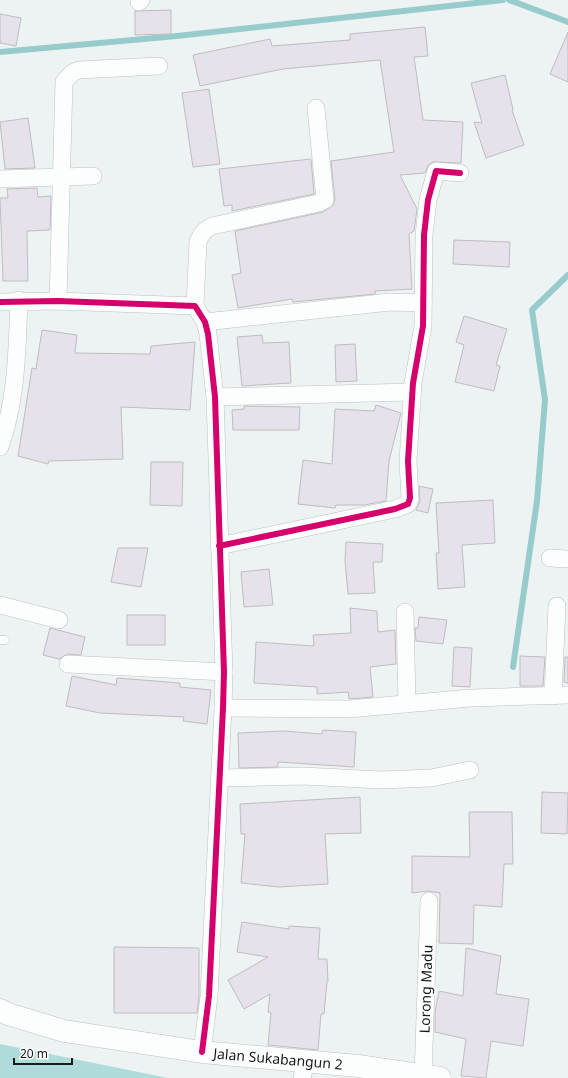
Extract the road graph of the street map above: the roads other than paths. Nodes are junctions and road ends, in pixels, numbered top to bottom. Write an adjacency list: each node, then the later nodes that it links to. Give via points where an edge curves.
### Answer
1 (159, 66): 5 (street, via 79,70 68,76 64,82)
2 (316, 108): 11 (street, via 324,200 318,204 212,226 201,234 198,242)
3 (460, 173): 10 (street, via 436,171 428,200 424,235)
4 (92, 176): 5 (street)
5 (61, 177): 6 (street); 8 (street)
6 (0, 179)
7 (20, 300): 8 (street); 9 (street); 15 (street, via 15,384)
8 (58, 301): 11 (street)
9 (0, 302)
10 (423, 303): 12 (street, via 390,302); 13 (street, via 423,326)
11 (195, 306): 12 (street)
12 (205, 322): 14 (street)
13 (412, 392): 14 (street); 17 (street, via 408,461 410,498 404,506)
14 (215, 397): 17 (street)
15 (6, 405): 16 (street)
16 (0, 447)
17 (219, 546): 25 (street)
18 (550, 558): 19 (street)
19 (568, 559)
20 (0, 605): 23 (street)
21 (558, 606): 26 (street)
22 (405, 612): 27 (street)
23 (59, 620)
24 (68, 664): 25 (street)
25 (224, 672): 28 (street)
26 (560, 696): 27 (street)
27 (408, 704): 28 (street, via 349,709)
28 (223, 708): 30 (street)
29 (470, 770): 30 (street, via 431,778 381,780 303,776)
30 (220, 778): 33 (street, via 208,996)
31 (429, 901): 35 (street, Lorong Madu)
32 (0, 1010): 33 (street, Jalan Sukabangun 2, via 64,1031)
33 (202, 1052): 34 (street, Jalan Sukabangun 2)
34 (304, 1070): 35 (street, Jalan Sukabangun 2, via 358,1066)
35 (431, 1077)

